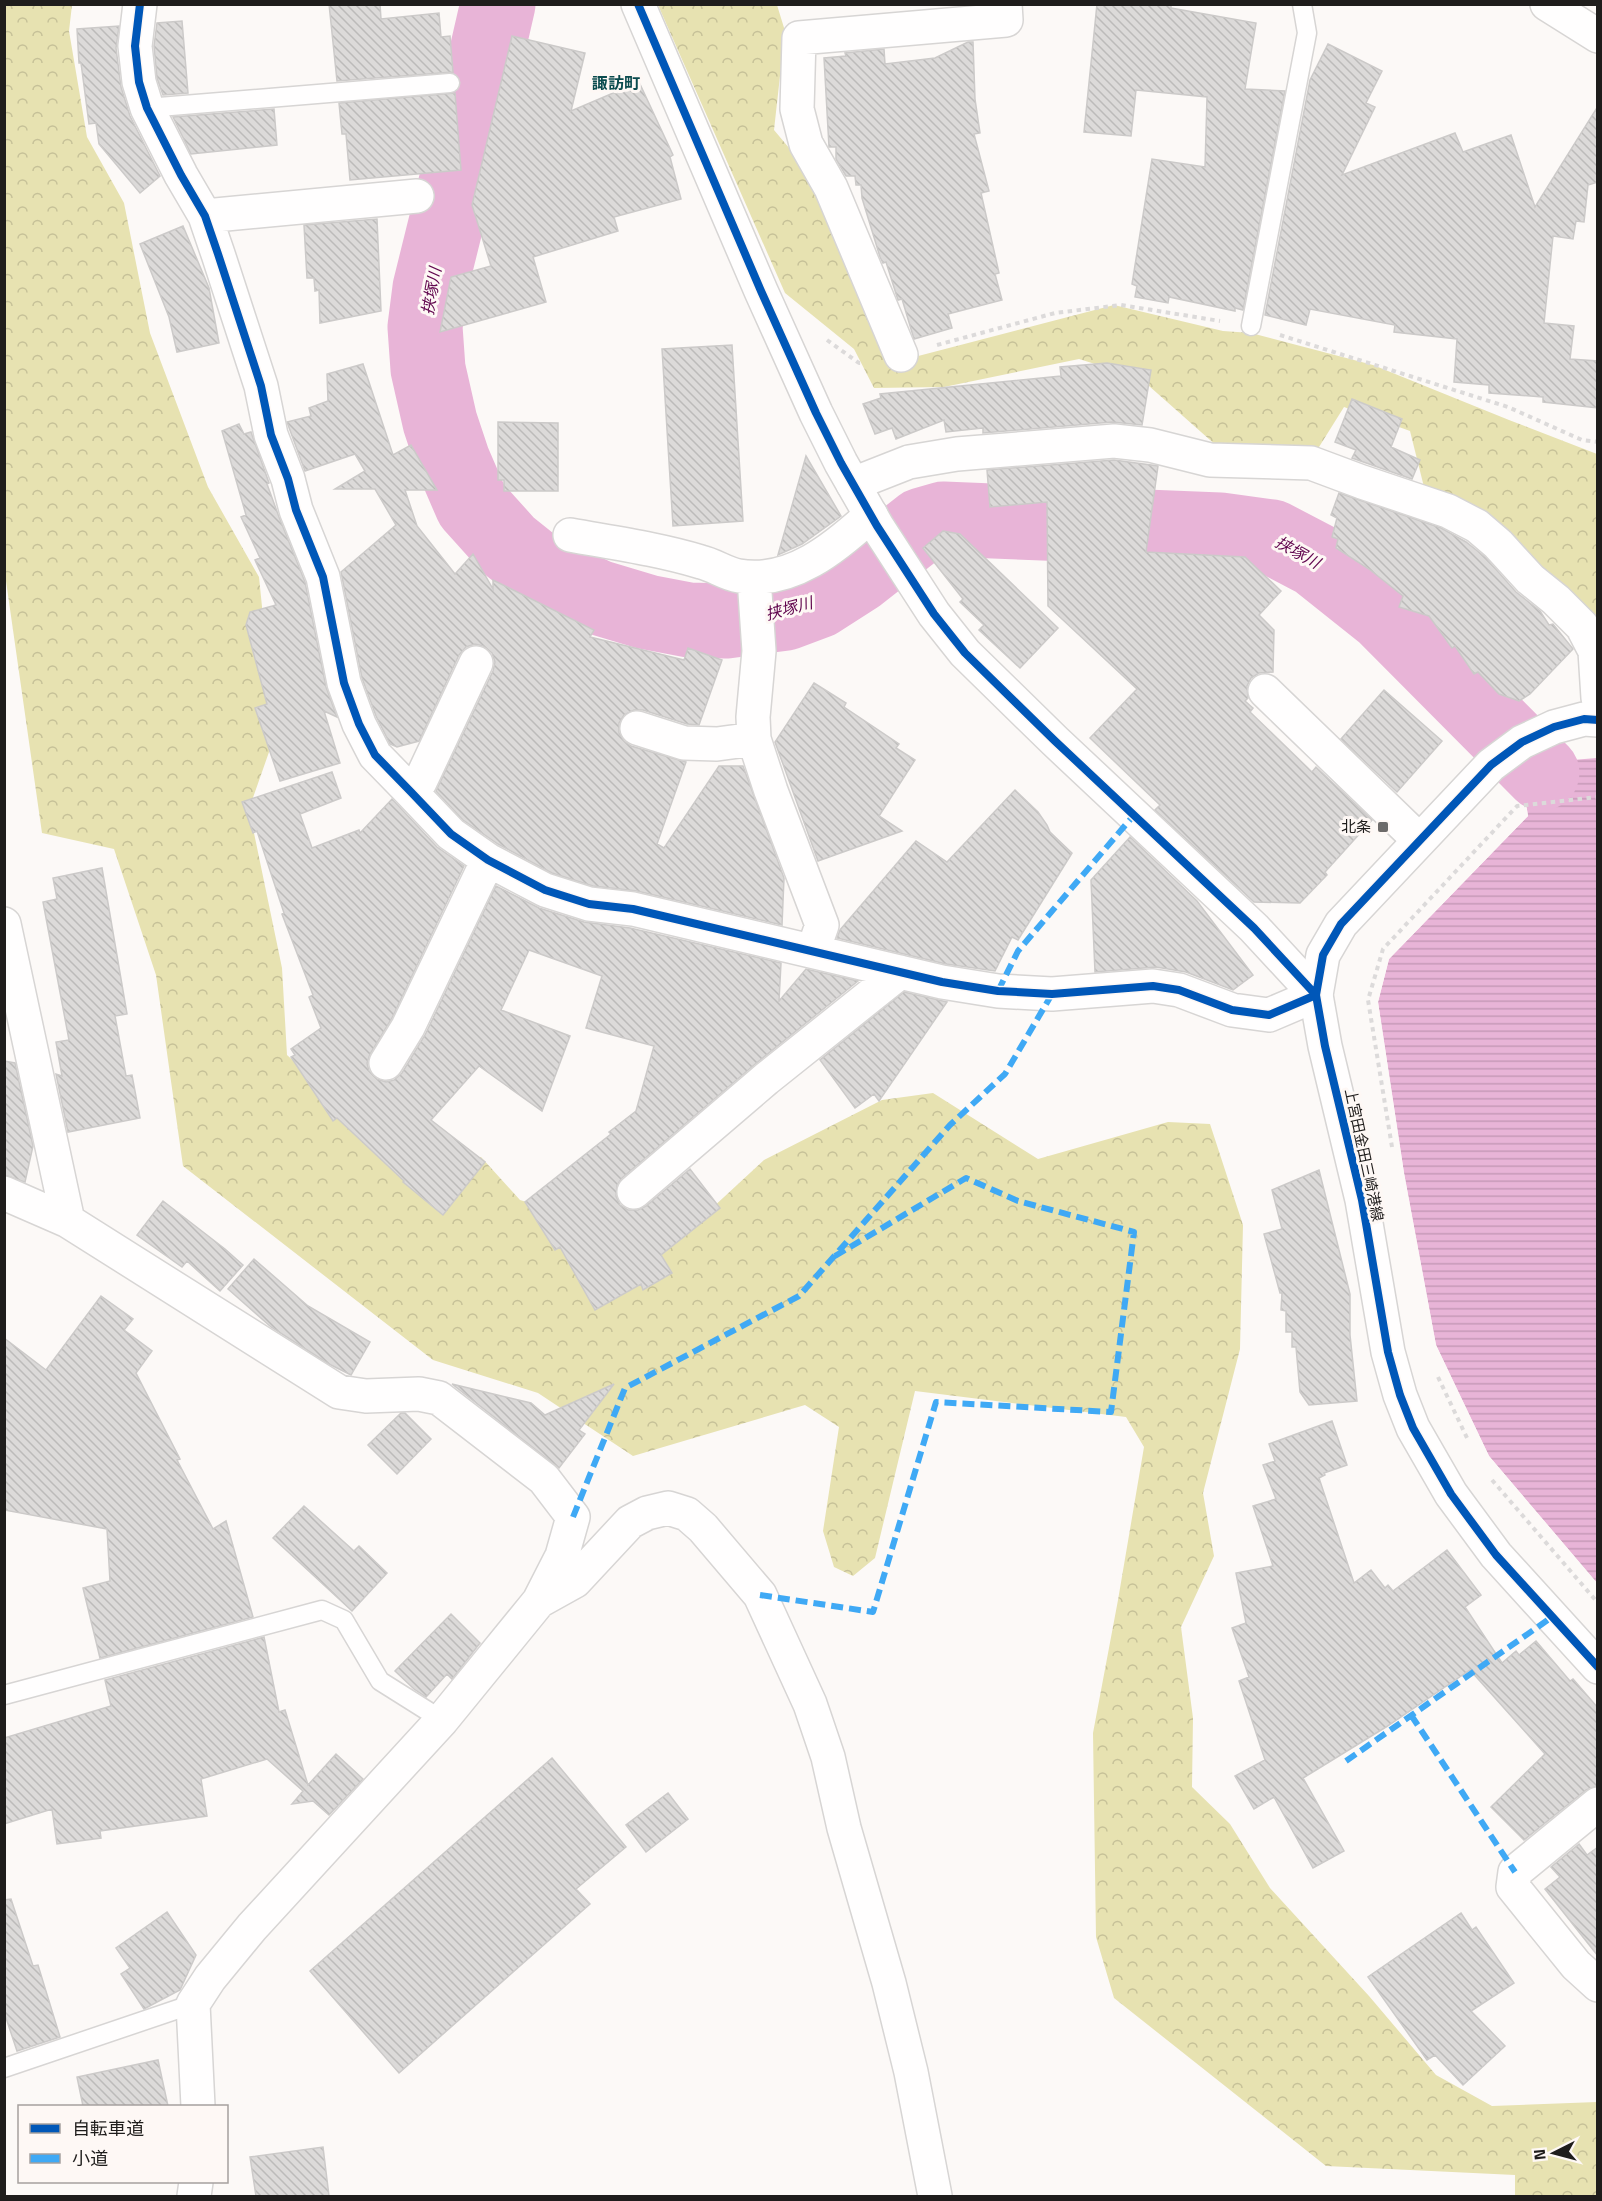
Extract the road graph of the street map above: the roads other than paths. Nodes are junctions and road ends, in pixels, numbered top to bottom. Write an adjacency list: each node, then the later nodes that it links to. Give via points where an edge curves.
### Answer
1 (140, 4): 8 (street, via 135,46)
2 (638, 4): 13 (street, via 816,413)
3 (1005, 4): 12 (street, via 1006,20 799,38 797,109 806,144 831,188)
4 (1302, 4): 11 (lane, via 1307,33)
5 (1547, 4): 6 (street)
6 (1598, 36)
7 (450, 83): 8 (lane)
8 (147, 108): 10 (street)
9 (417, 196): 10 (street)
10 (205, 216): 23 (street, via 261,386 271,435 323,577 344,683 375,754)
11 (1251, 326)
12 (901, 355)
13 (853, 484): 14 (street); 19 (street, via 918,460 1114,441 1150,445 1210,460 1311,463 1448,511 1498,543 1530,579 1582,626 1595,651)
14 (874, 520): 16 (street, via 813,559); 29 (street, via 934,614 965,653 1269,942)
15 (570, 535): 16 (street, via 702,562)
16 (755, 587): 22 (street, via 758,632)
17 (476, 663): 23 (street, via 420,782)
18 (1265, 691): 24 (street)
19 (1598, 698)
20 (1598, 720): 24 (street, 上宮田金田三崎港線, via 1554,726 1522,742 1491,765)
21 (637, 728): 22 (street, via 684,743)
22 (754, 739): 27 (street, via 822,926)
23 (411, 792): 25 (street, via 451,834)
24 (1419, 840): 29 (street, 上宮田金田三崎港線, via 1333,936 1323,955)
25 (488, 861): 27 (street, via 545,890 589,904 633,909); 30 (street, via 408,1027)
26 (5, 932): 33 (street)
27 (813, 951): 28 (street)
28 (900, 972): 29 (street, via 998,991 1052,994 1153,986 1179,990 1232,1010 1269,1015); 31 (street)
29 (1316, 995): 35 (street, 上宮田金田三崎港線, via 1362,1200 1388,1352 1413,1428 1450,1494 1496,1556)
30 (386, 1063)
31 (634, 1192)
32 (4, 1193): 33 (street)
33 (68, 1221): 34 (street, via 339,1392 439,1398 544,1479 573,1517 562,1556)
34 (540, 1601): 37 (street); 43 (street, via 575,1581 630,1522 668,1508 687,1514 703,1528 760,1595 810,1704 828,1757 911,2072)
35 (1598, 1667)
36 (4, 1695): 37 (lane, via 322,1610 344,1620 380,1682)
37 (442, 1720): 40 (street, via 252,1927)
38 (1598, 1804): 39 (street, via 1515,1872 1513,1887 1576,1965)
39 (1598, 1985)
40 (194, 2004): 41 (lane); 42 (street)
41 (4, 2068)
42 (198, 2105)
43 (935, 2196)

